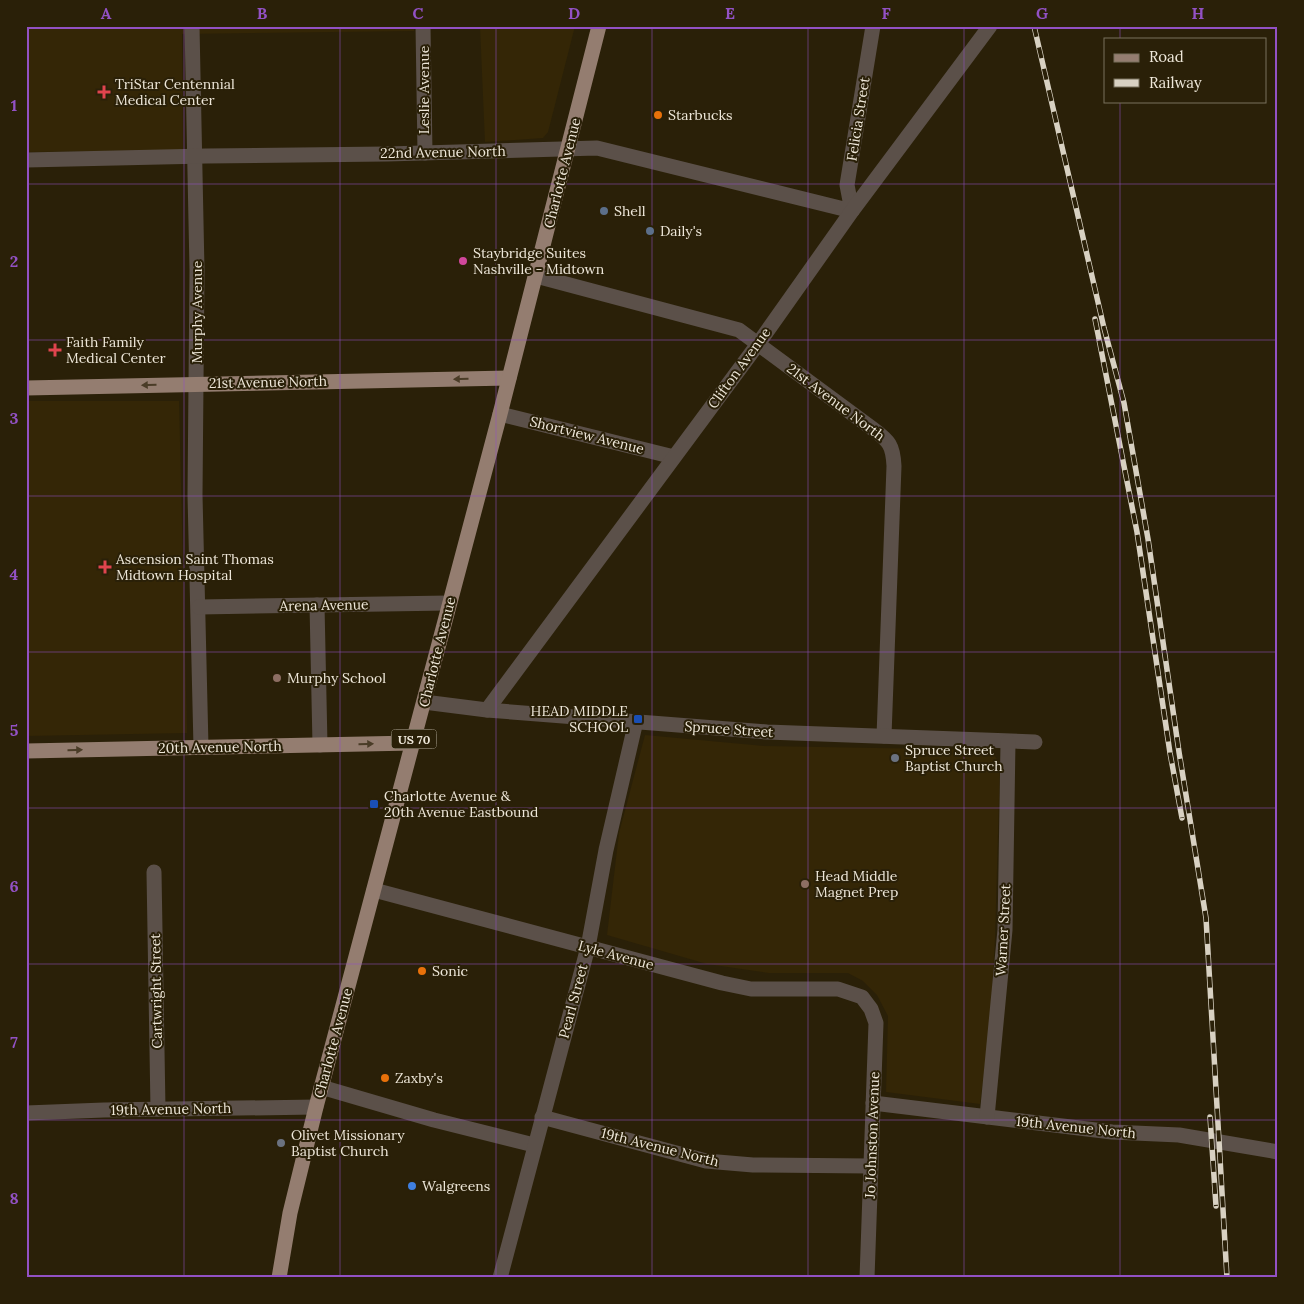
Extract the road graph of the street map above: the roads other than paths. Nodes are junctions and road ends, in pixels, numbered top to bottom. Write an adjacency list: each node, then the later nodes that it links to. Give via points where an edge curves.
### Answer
1 (192, 26): 8 (street, Murphy Avenue)
2 (423, 26): 7 (street, Leslie Avenue)
3 (600, 26): 6 (main road, Charlotte Avenue / US 70)
4 (873, 26): 10 (street, Felicia Street, via 847,185)
5 (990, 26): 10 (street, Clifton Avenue)
6 (567, 150): 7 (street, 22nd Avenue North); 10 (street, 22nd Avenue North, via 597,148); 11 (main road, Charlotte Avenue / US 70)
7 (424, 153): 8 (street, 22nd Avenue North)
8 (196, 156): 9 (street, 22nd Avenue North); 14 (street, Murphy Avenue)
9 (26, 160)
10 (852, 211): 12 (street, Clifton Avenue)
11 (536, 276): 12 (street, 21st Avenue North, via 734,328); 13 (main road, Charlotte Avenue / US 70)
12 (758, 344): 17 (street, Clifton Avenue); 24 (street, 21st Avenue North, via 873,429 893,451)
13 (509, 378): 14 (main road, 21st Avenue North, one-way to 14); 16 (main road, Charlotte Avenue / US 70)
14 (197, 384): 15 (main road, 21st Avenue North, one-way to 15); 20 (street, Murphy Avenue, via 195,495)
15 (26, 388)
16 (500, 414): 17 (street, Shortview Avenue); 18 (main road, Charlotte Avenue / US 70)
17 (674, 457): 22 (street, Clifton Avenue)
18 (449, 603): 19 (street, Arena Avenue); 21 (main road, Charlotte Avenue / US 70)
19 (317, 605): 20 (street, Arena Avenue); 28 (street)
20 (199, 607): 29 (street, Murphy Avenue)
21 (424, 702): 22 (street, Spruce Street); 27 (main road, Charlotte Avenue / US 70)
22 (487, 710): 23 (street, Spruce Street)
23 (636, 721): 24 (street, Spruce Street, via 767,732); 33 (street, Pearl Street)
24 (884, 736): 25 (street, Spruce Street)
25 (1008, 742): 26 (street, Spruce Street); 40 (street, Warner Street, via 1005,930)
26 (1035, 742)
27 (413, 743): 28 (main road, 20th Avenue North, one-way to 27); 32 (main road, Charlotte Avenue / US 70)
28 (320, 745): 29 (main road, 20th Avenue North)
29 (201, 747): 30 (main road, 20th Avenue North, one-way to 29)
30 (26, 751)
31 (154, 872): 38 (street, Cartwright Street)
32 (374, 890): 33 (street, Lyle Avenue); 35 (main road, Charlotte Avenue / US 70)
33 (588, 947): 34 (street, Lyle Avenue, via 751,989 838,989); 41 (street, Pearl Street)
34 (862, 997): 36 (street, Jo Johnston Avenue, via 876,1023)
35 (321, 1087): 37 (main road, Charlotte Avenue / US 70); 42 (street)
36 (873, 1103): 40 (street, 19th Avenue North); 44 (street, Jo Johnston Avenue)
37 (316, 1107): 38 (street, 19th Avenue North); 45 (main road, Charlotte Avenue / US 70, via 290,1213)
38 (158, 1109): 39 (street, 19th Avenue North)
39 (26, 1113)
40 (987, 1117): 43 (street, 19th Avenue North, via 1112,1132 1179,1135)
41 (542, 1118): 42 (street, Pearl Street); 44 (street, 19th Avenue North, via 706,1161 753,1165)
42 (534, 1146): 46 (street, Pearl Street)
43 (1278, 1152)
44 (870, 1166): 47 (street, Jo Johnston Avenue)
45 (279, 1278)
46 (500, 1278)
47 (867, 1278)

